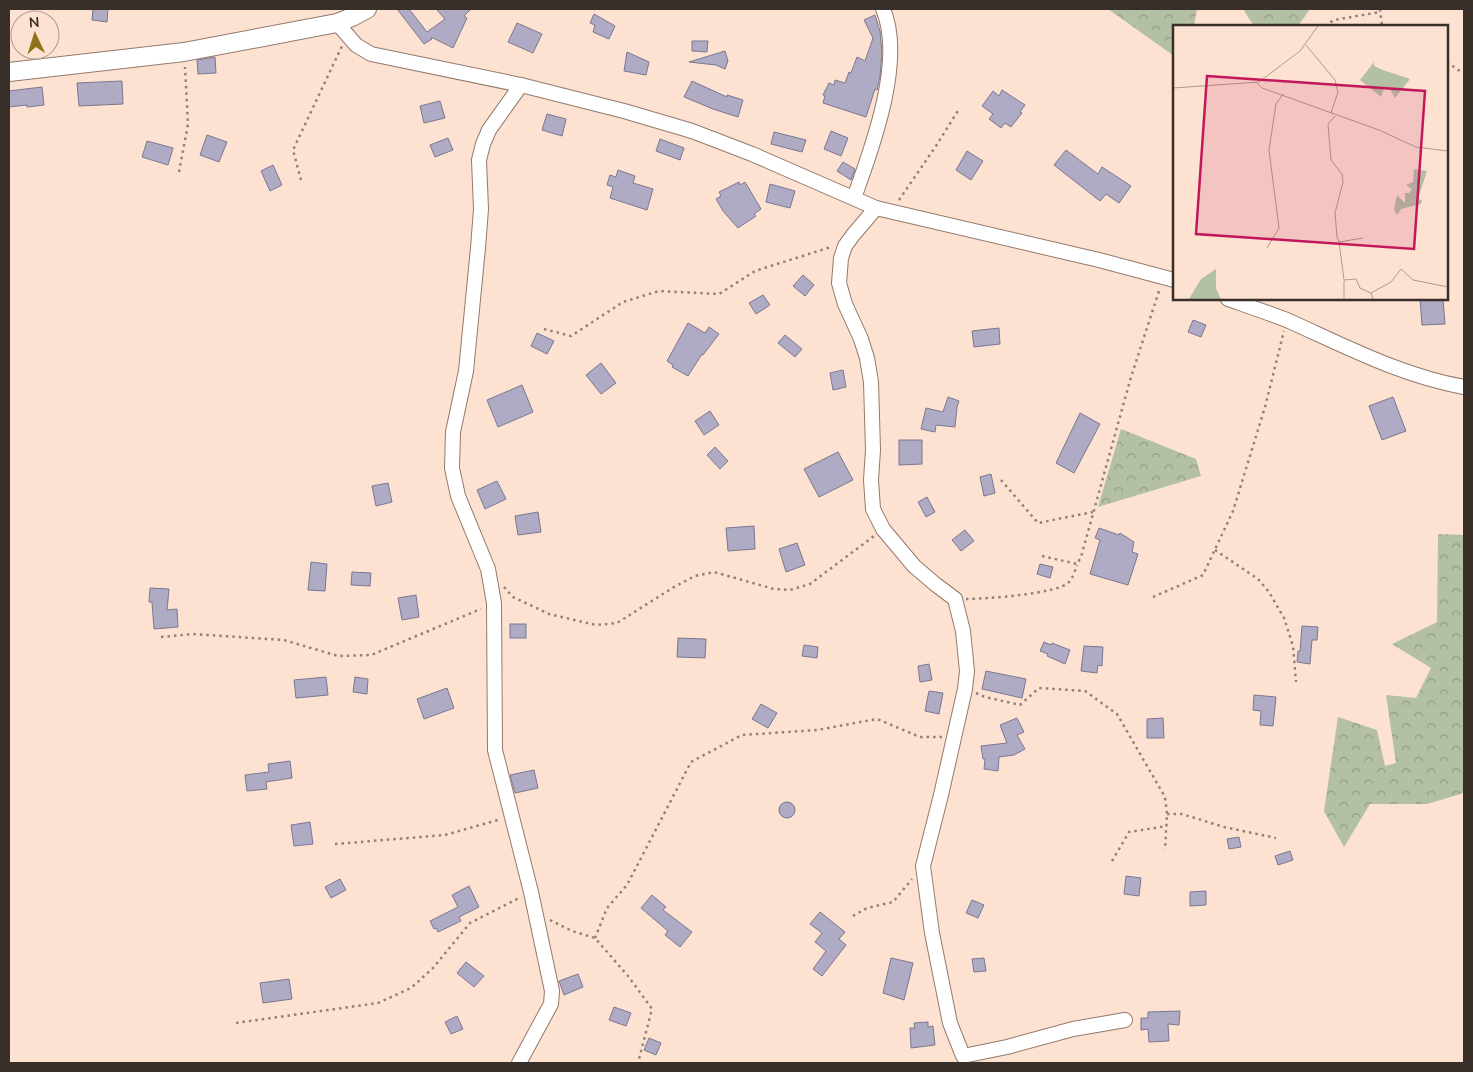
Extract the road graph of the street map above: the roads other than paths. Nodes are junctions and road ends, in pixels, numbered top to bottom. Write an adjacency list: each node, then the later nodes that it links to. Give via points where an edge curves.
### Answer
1 (367, 9): 3 (main road, via 352,17)
2 (883, 9): 6 (street, via 891,50 885,97)
3 (342, 29): 4 (main road, via 184,52); 5 (street, via 356,45 384,58)
4 (9, 72)
5 (521, 84): 6 (street, via 692,132); 13 (street, via 489,130 480,160 481,209 466,371 454,432 452,468 458,496 488,569 494,603 495,750 532,892 552,991 551,1004)
6 (854, 198): 7 (street)
7 (876, 208): 8 (street); 12 (street, via 845,246 840,264 840,283 863,345 871,382 874,509 883,529 914,566 955,599 963,631 965,689 923,866 950,1023)
8 (1168, 278)
9 (1231, 300): 10 (street, via 1286,320 1396,369)
10 (1464, 387)
11 (1125, 1020): 12 (street, via 1073,1028)
12 (964, 1060)
13 (519, 1063)

